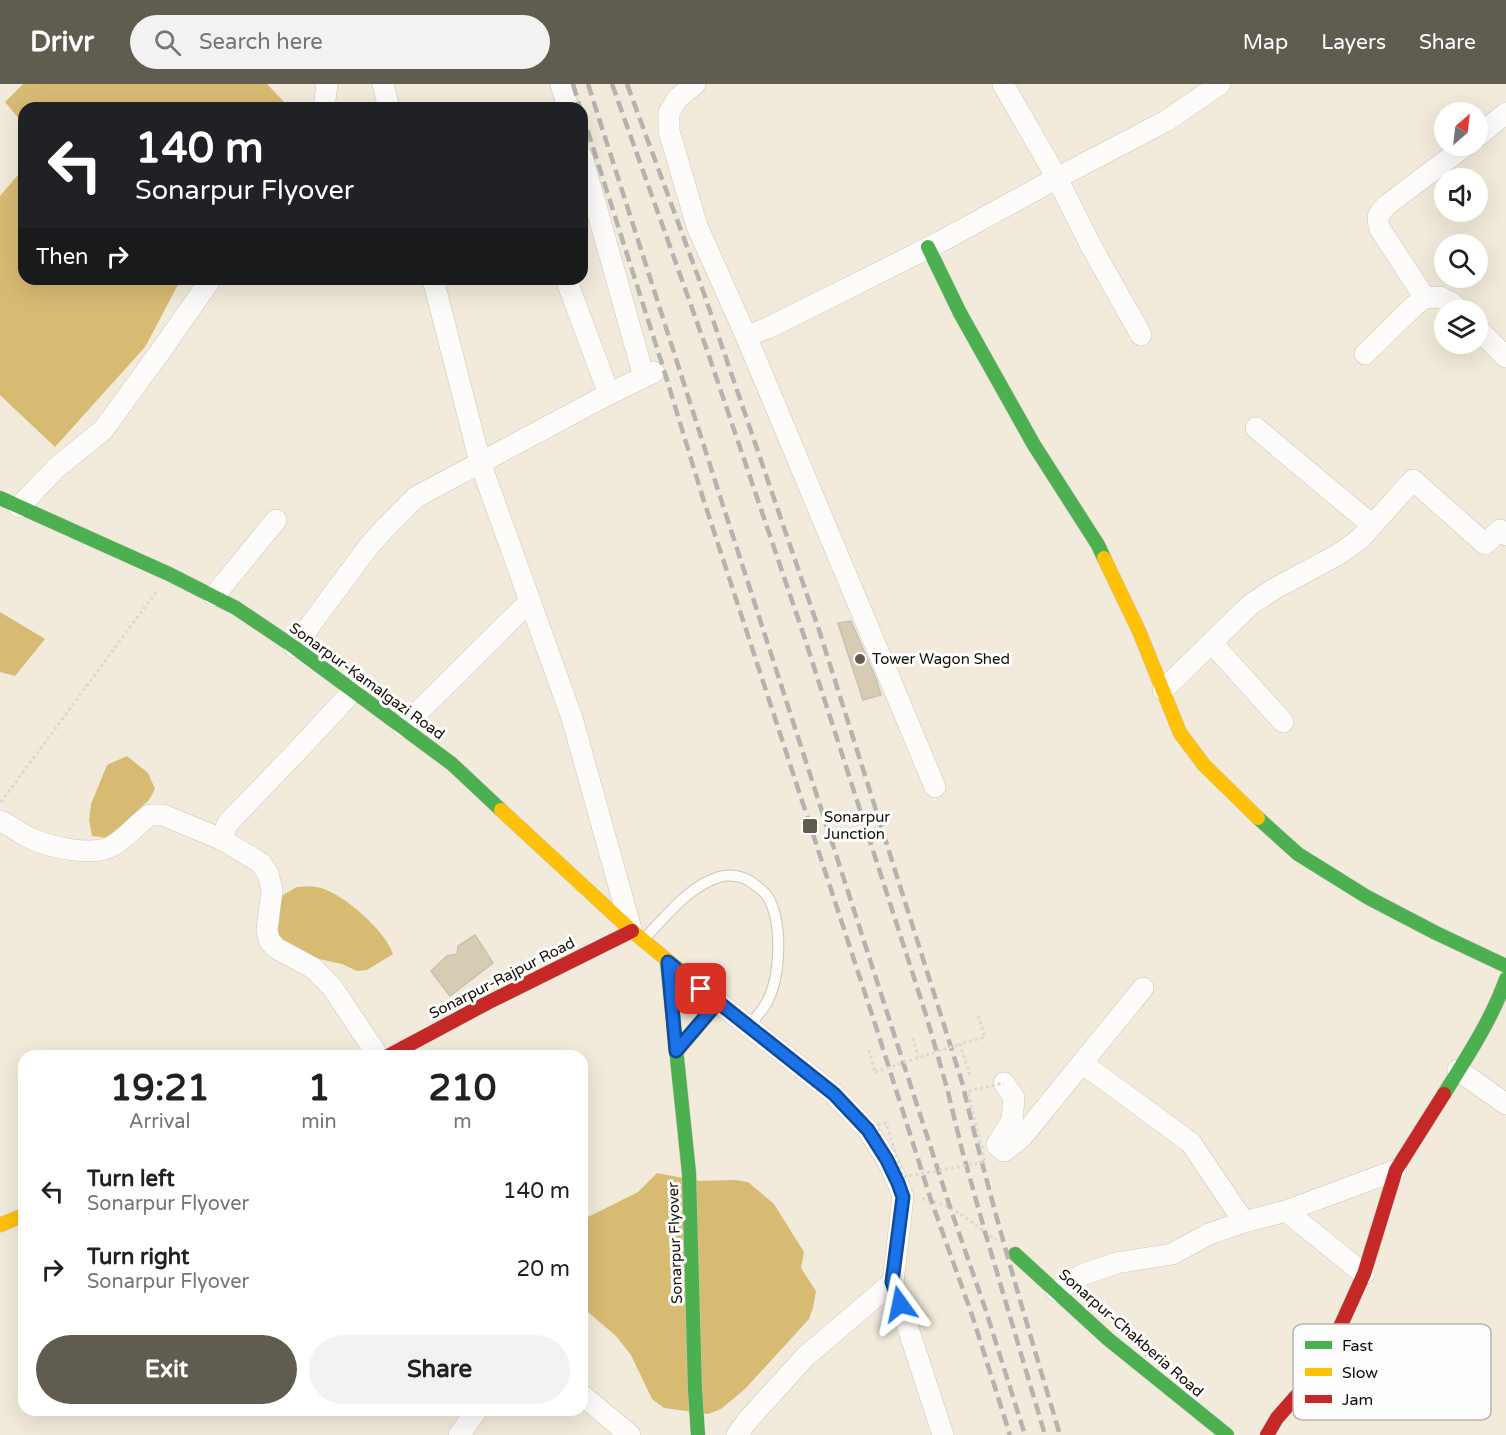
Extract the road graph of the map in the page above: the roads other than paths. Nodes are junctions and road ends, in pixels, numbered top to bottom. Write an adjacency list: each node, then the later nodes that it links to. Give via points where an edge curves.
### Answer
1 (327, 84): 7 (street)
2 (383, 84): 8 (street)
3 (561, 84): 9 (street)
4 (1003, 84): 14 (street)
5 (1220, 84): 14 (street, via 1166,121)
6 (688, 86): 22 (street, via 669,113 669,130 697,226)
7 (325, 102)
8 (388, 102)
9 (566, 102)
10 (1506, 113): 11 (street)
11 (1488, 128)
12 (1452, 156): 19 (street, via 1387,205 1377,220)
13 (588, 176): 26 (street, via 649,374)
14 (1057, 177): 15 (street); 21 (street)
15 (928, 248): 22 (street); 37 (main road, via 1034,445 1098,545)
16 (207, 285): 29 (street, via 103,430)
17 (435, 285): 28 (street)
18 (568, 285): 26 (street)
19 (1425, 298): 20 (street); 24 (street)
20 (1446, 300)
21 (1142, 335)
22 (746, 336): 41 (street)
23 (1488, 338): 25 (street)
24 (1365, 354)
25 (1506, 357)
26 (609, 394): 28 (street)
27 (1256, 428): 31 (street)
28 (480, 462): 34 (street); 36 (street, via 416,497 369,546)
29 (9, 503): 33 (main road, Sonarpur-Kamalgazi Road)
30 (276, 520): 33 (street)
31 (1372, 525): 32 (street, via 1413,480 1485,544 1500,530); 35 (street, via 1339,554 1250,604)
32 (1506, 535)
33 (214, 596): 36 (main road, Sonarpur-Kamalgazi Road)
34 (530, 601): 40 (street); 44 (street, via 572,718)
35 (1212, 643): 37 (street); 39 (street)
36 (294, 647): 38 (main road, Sonarpur-Kamalgazi Road)
37 (1163, 690): 46 (main road, via 1180,732 1204,765 1298,854 1367,897)
38 (353, 691): 40 (main road, Sonarpur-Kamalgazi Road); 43 (street, via 228,823)
39 (1283, 722)
40 (403, 727): 44 (main road, Sonarpur-Kamalgazi Road, via 452,764)
41 (935, 787)
42 (0, 821): 43 (street, via 43,843 87,852 114,845 150,815 163,815)
43 (221, 838): 51 (street, via 261,864 268,874 272,890 269,940 324,977)
44 (637, 936): 45 (main road, Sonarpur-Kamalgazi Road); 50 (lane, via 684,897 721,876 750,881 767,894 776,918 777,965 766,1004); 52 (main road, Sonarpur-Rajpur Road, via 489,1002)
45 (668, 962): 49 (main road); 53 (main road, Sonarpur Flyover)
46 (1506, 966)
47 (1506, 979): 55 (main road, via 1481,1035)
48 (1143, 988): 54 (street)
49 (718, 1002): 50 (street); 53 (main road)
50 (749, 1027): 65 (street, via 834,1094 868,1130 889,1166 903,1197)
51 (374, 1050)
52 (399, 1050)
53 (676, 1051): 73 (main road, Sonarpur Flyover, via 689,1173)
54 (1082, 1063): 56 (street, via 1022,1137 1005,1151 997,1144 1012,1120 1014,1098); 61 (street, via 1191,1143)
55 (1458, 1070): 57 (street); 58 (main road)
56 (1004, 1083)
57 (1506, 1104)
58 (1396, 1170): 59 (street); 64 (main road)
59 (1287, 1211): 61 (street); 64 (street)
60 (18, 1218): 62 (main road)
61 (1244, 1222): 66 (street, via 1209,1234 1172,1254 1116,1263 1082,1275)
62 (0, 1225)
63 (1015, 1254): 66 (main road, Sonarpur-Chakberia Road)
64 (1364, 1274): 67 (main road)
65 (892, 1282): 74 (street, via 805,1357); 75 (street)
66 (1056, 1292): 76 (main road, Sonarpur-Chakberia Road)
67 (1341, 1324)
68 (1293, 1399): 77 (main road)
69 (588, 1400): 72 (street)
70 (473, 1416): 71 (street)
71 (459, 1435)
72 (630, 1435)
73 (698, 1435)
74 (737, 1435)
75 (943, 1435)
76 (1227, 1435)
77 (1267, 1435)

